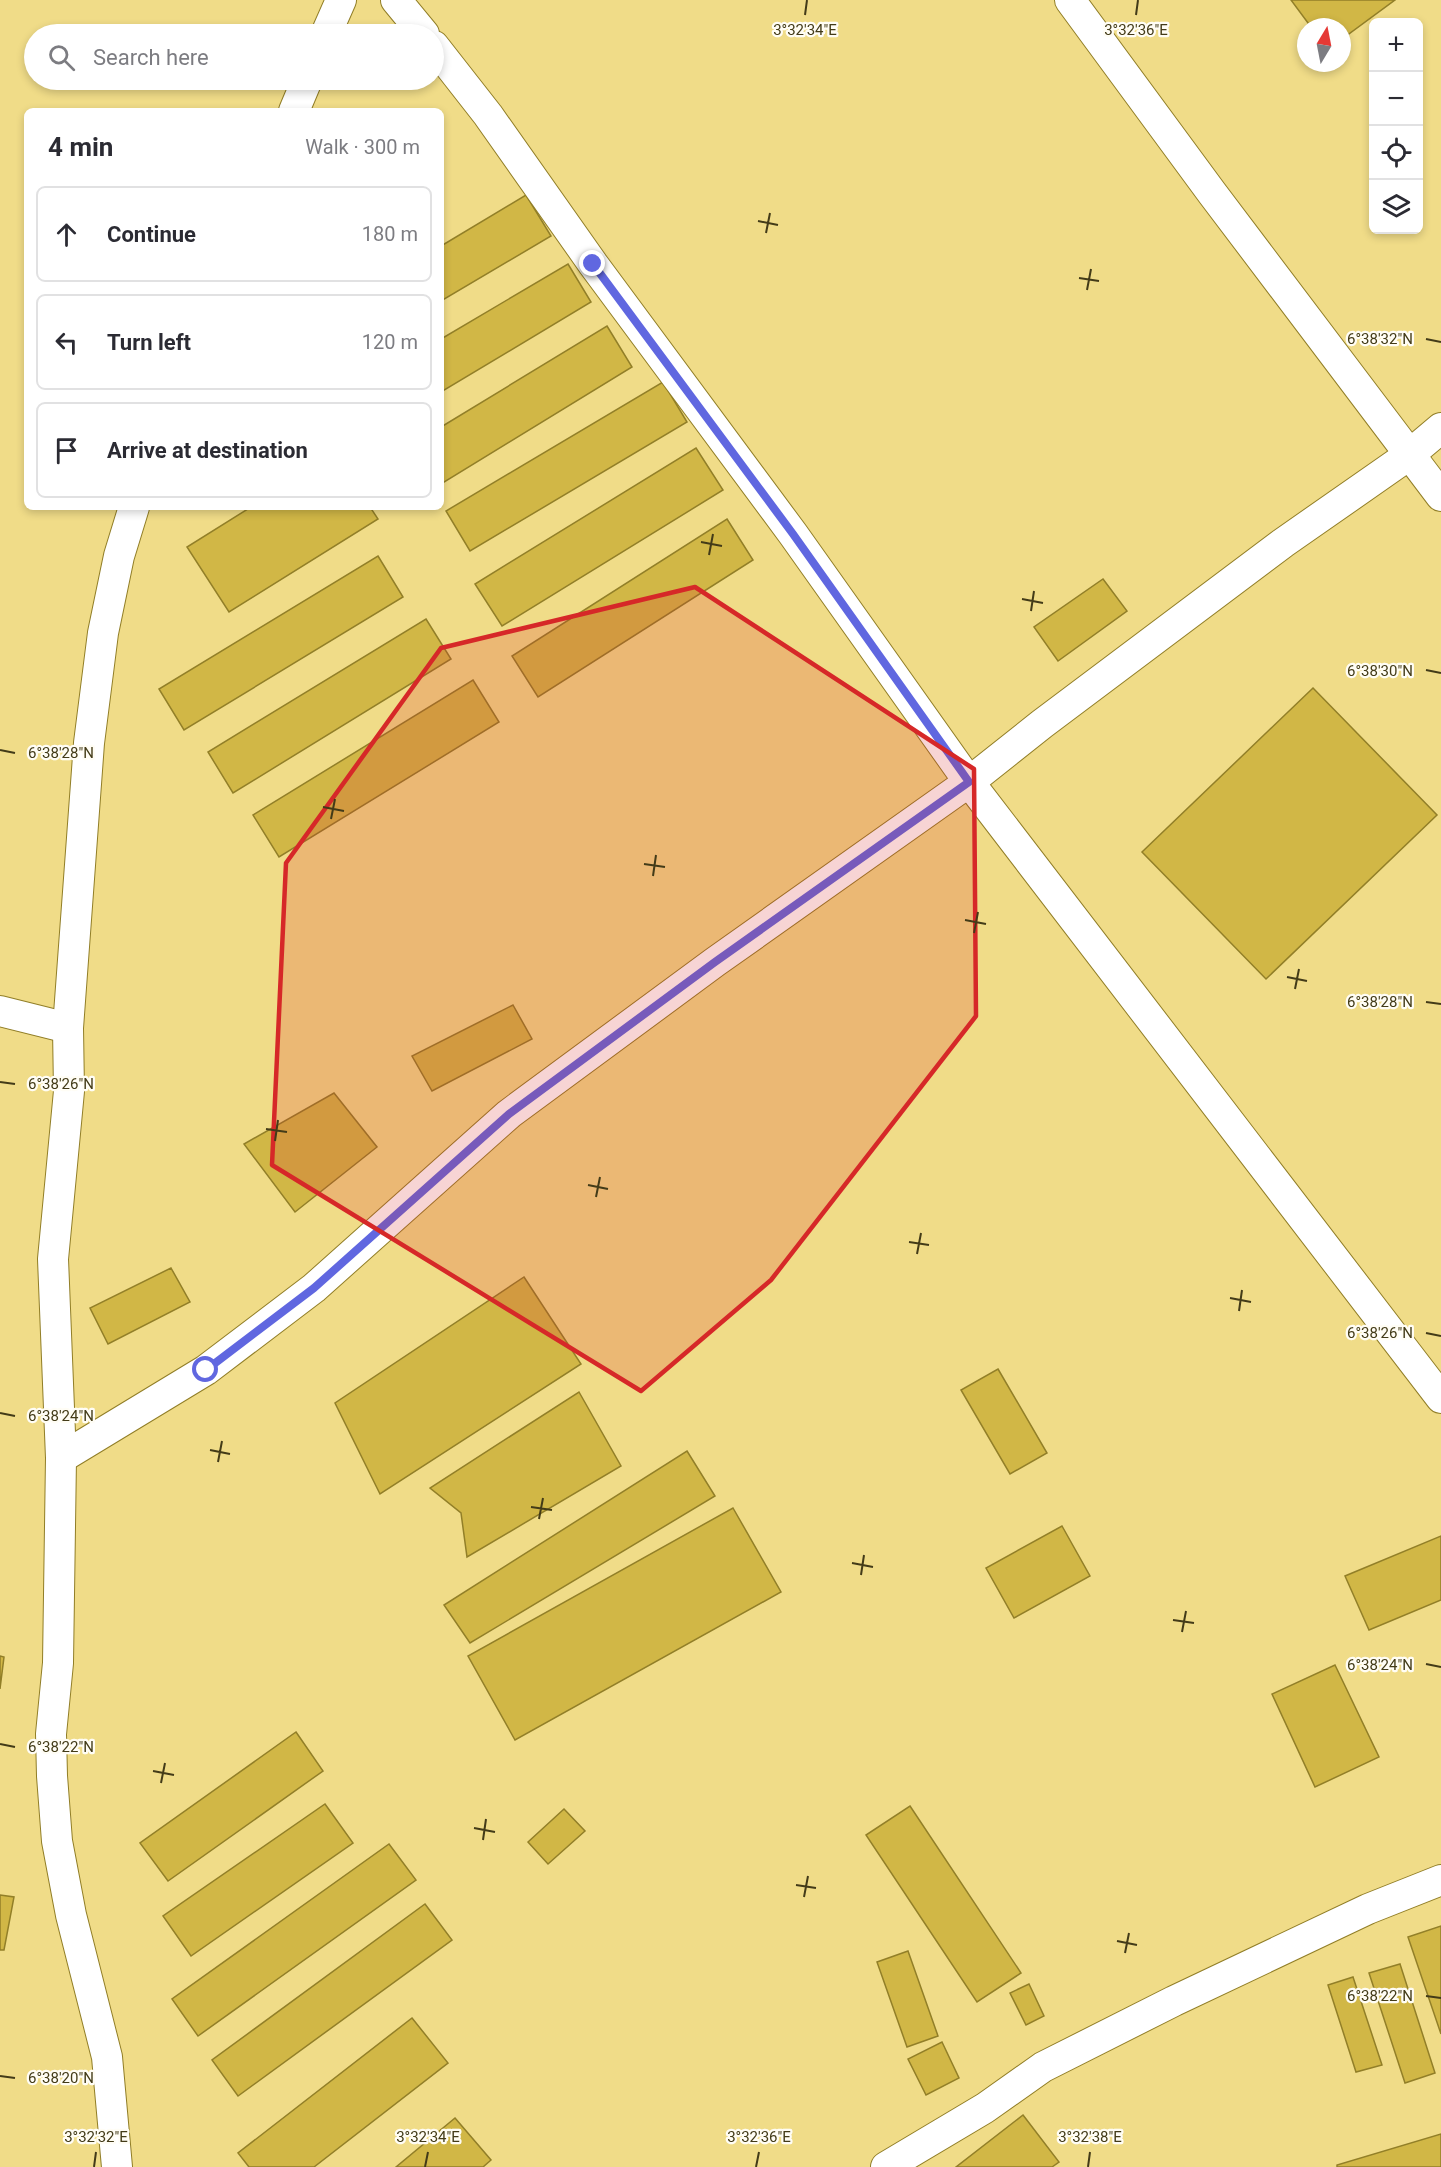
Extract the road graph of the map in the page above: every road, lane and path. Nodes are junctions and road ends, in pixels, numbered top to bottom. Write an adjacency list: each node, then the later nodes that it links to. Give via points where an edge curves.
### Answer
1 (341, 0): 4 (street)
2 (396, 0): 5 (street)
3 (1070, 0): 10 (street)
4 (330, 24)
5 (416, 24)
6 (444, 59): 13 (street, via 793,534)
7 (303, 90): 8 (street)
8 (295, 108)
9 (1441, 429): 10 (street)
10 (1409, 455): 11 (street); 13 (street, via 1274,550)
11 (1441, 496)
12 (133, 510): 15 (street, via 119,556 104,633 89,743)
13 (969, 782): 16 (street); 17 (street, via 509,1114 314,1288 206,1370)
14 (0, 1011): 15 (street)
15 (68, 1028): 17 (street, via 69,1091 53,1260)
16 (1441, 1398)
17 (61, 1458): 19 (street, via 58,1663 51,1734 57,1841 71,1915 107,2057)
18 (1441, 1880): 20 (street, via 1368,1909 1043,2067 985,2108)
19 (117, 2167)
20 (886, 2167)

